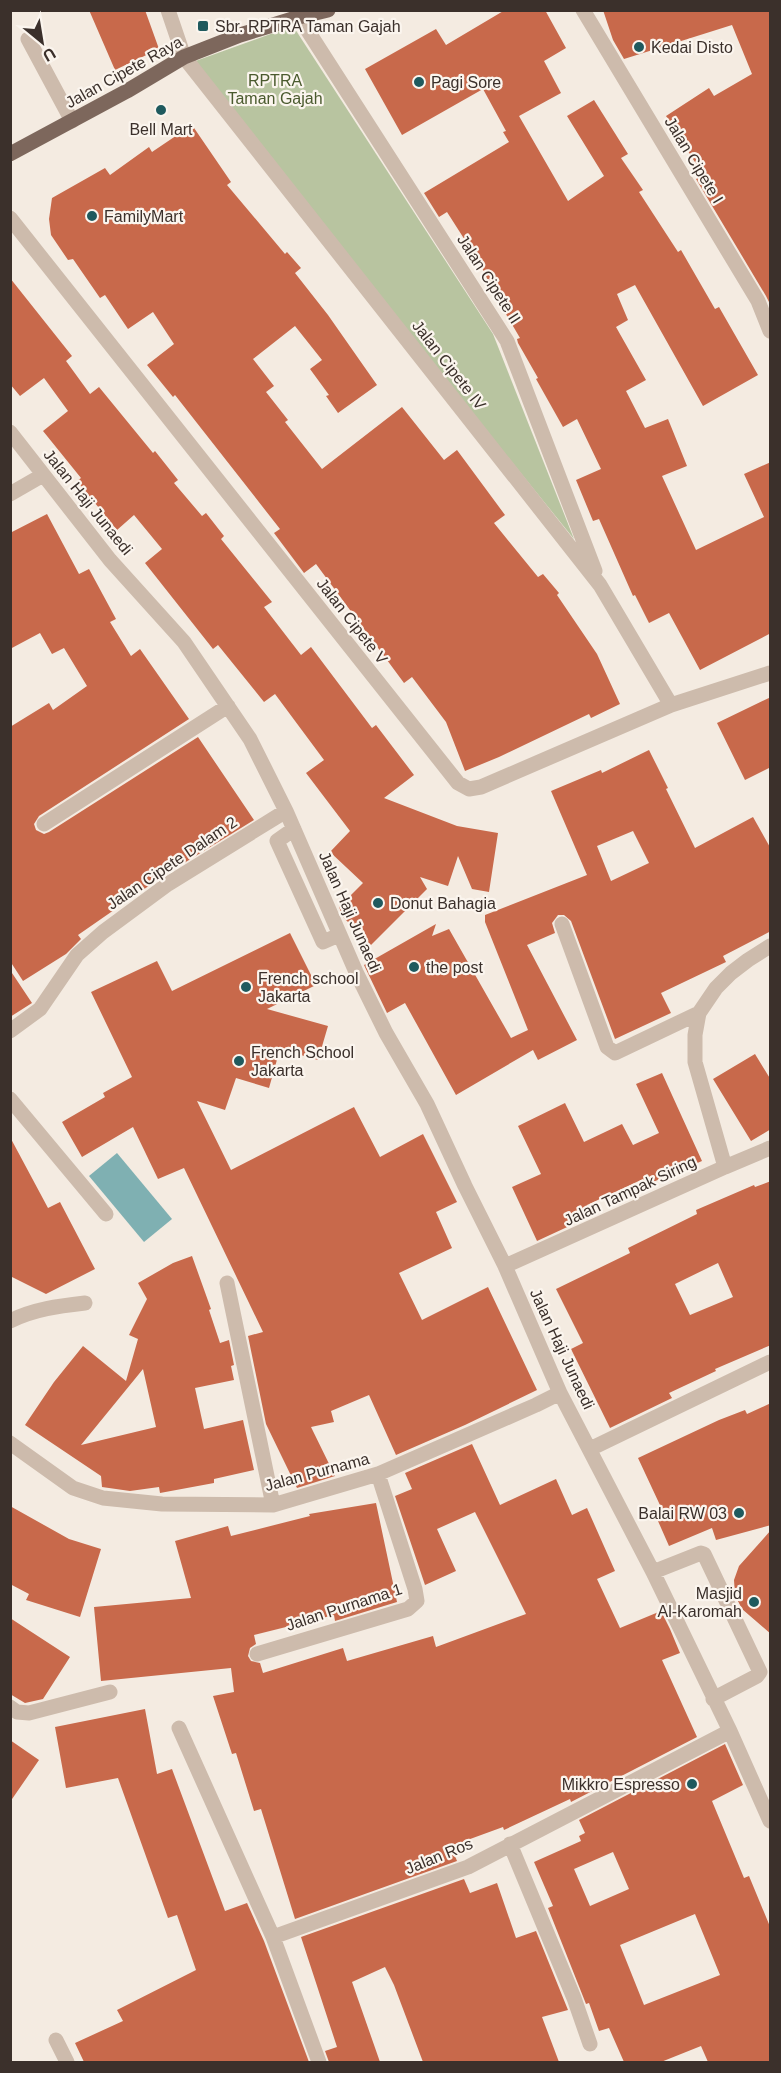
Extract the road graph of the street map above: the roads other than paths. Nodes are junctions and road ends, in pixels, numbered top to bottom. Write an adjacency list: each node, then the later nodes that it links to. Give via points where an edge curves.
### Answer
1 (168, 10): 6 (street)
2 (328, 10): 4 (main road, Jalan Cipete Raya)
3 (583, 10): 10 (street, Jalan Cipete I, via 758,301)
4 (299, 17): 6 (main road, Jalan Cipete Raya); 14 (street, Jalan Cipete II, via 507,341)
5 (28, 39): 7 (street)
6 (183, 57): 7 (main road, Jalan Cipete Raya); 14 (street, Jalan Cipete IV)
7 (72, 121): 8 (main road, Jalan Cipete Raya)
8 (10, 154)
9 (10, 218): 16 (street, Jalan Cipete V, via 458,783 469,789 481,787)
10 (771, 331)
11 (10, 432): 12 (street, Jalan Haji Junaedi)
12 (43, 475): 13 (street); 17 (street, Jalan Haji Junaedi, via 110,560 183,642)
13 (10, 494)
14 (600, 585): 16 (street, Jalan Cipete IV)
15 (771, 673): 16 (street, Jalan Cipete V)
16 (671, 705)
17 (228, 706): 18 (street, Jalan Haji Junaedi, via 250,739); 19 (street)
18 (286, 811): 23 (street, Jalan Cipete Dalam 2, via 168,884 103,932 77,956 40,1009); 28 (street, Jalan Haji Junaedi, via 339,935 386,1032 428,1104)
19 (44, 824)
20 (562, 924): 22 (street, via 611,1051 615,1053)
21 (771, 946): 22 (street, via 731,973)
22 (699, 1013): 26 (street, via 695,1062)
23 (10, 1030)
24 (10, 1099): 27 (street)
25 (771, 1148): 26 (street, Jalan Tampak Siring)
26 (725, 1167): 28 (street, Jalan Tampak Siring)
27 (106, 1214)
28 (505, 1266): 33 (street, Jalan Haji Junaedi)
29 (227, 1283): 37 (street)
30 (85, 1303): 31 (street, via 51,1307)
31 (10, 1322)
32 (771, 1362): 35 (street)
33 (560, 1393): 35 (street, Jalan Haji Junaedi); 36 (street, Jalan Purnama)
34 (10, 1443): 37 (street, Jalan Purnama, via 73,1488 103,1498 162,1504)
35 (590, 1449): 38 (street, Jalan Haji Junaedi)
36 (378, 1474): 37 (street, Jalan Purnama); 39 (street, Jalan Purnama 1, via 417,1601 408,1609)
37 (273, 1505)
38 (653, 1572): 41 (street, Jalan Haji Junaedi); 41 (street, via 704,1554 759,1674)
39 (257, 1654)
40 (110, 1692): 42 (street, via 29,1713)
41 (713, 1699): 44 (street, Jalan Haji Junaedi)
42 (10, 1707)
43 (179, 1728): 47 (street)
44 (730, 1731): 45 (street, Jalan Haji Junaedi); 46 (street, Jalan Ros)
45 (771, 1821)
46 (510, 1844): 47 (street, Jalan Ros, via 468,1867); 49 (street)
47 (273, 1937): 51 (street)
48 (56, 2040): 50 (street)
49 (590, 2044)
50 (66, 2062)
51 (319, 2062)

